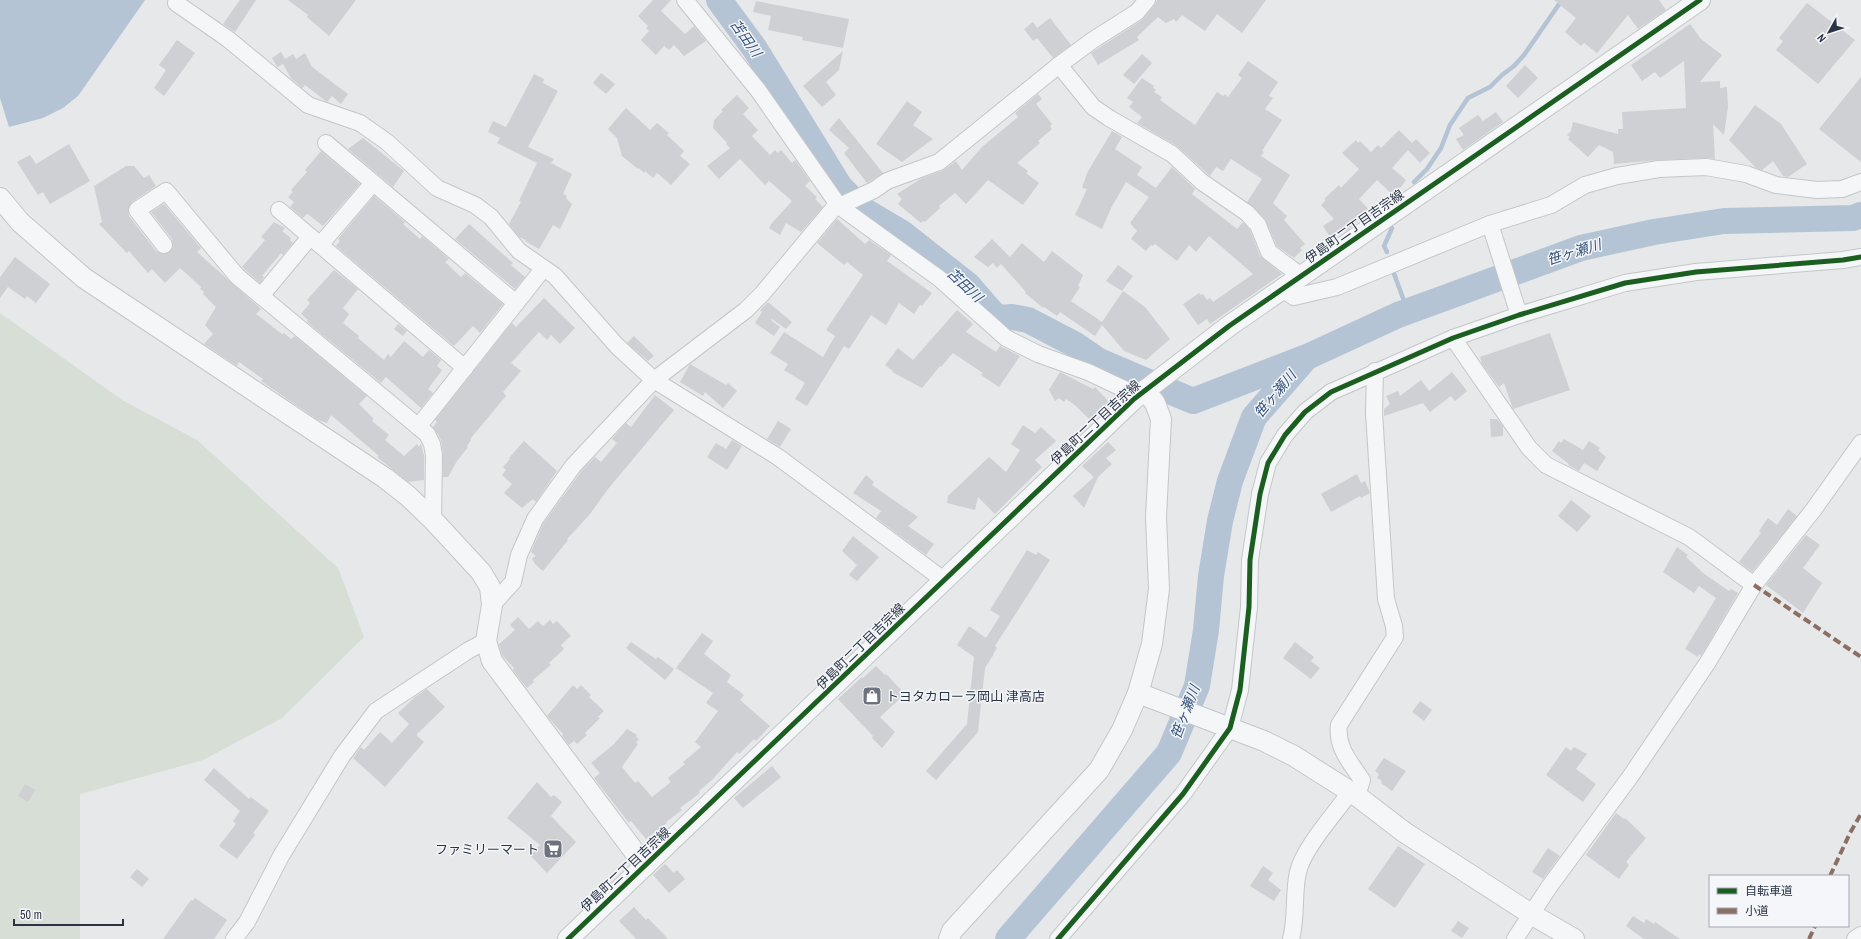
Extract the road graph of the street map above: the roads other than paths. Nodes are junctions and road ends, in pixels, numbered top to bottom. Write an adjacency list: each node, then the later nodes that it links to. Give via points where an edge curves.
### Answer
1 (685, 0): 10 (street, via 758,90)
2 (1147, 0): 5 (street, via 1137,12)
3 (1700, 0): 17 (street, 伊島町二丁目吉宗線)
4 (176, 3): 16 (street, via 228,39 308,105 360,123 387,142 437,188 475,205 491,217 519,251)
5 (1059, 65): 10 (street, via 939,162 887,181); 17 (street, via 1093,107 1172,154 1202,182 1246,213 1258,225 1269,252)
6 (326, 143): 8 (street)
7 (1861, 182): 12 (street, via 1842,188 1816,190 1776,185 1746,174 1706,167 1659,169 1617,176 1585,186 1551,205)
8 (373, 183): 13 (street); 20 (street)
9 (0, 198): 29 (street, via 20,222 84,278 385,478)
10 (842, 205): 25 (street, via 833,209 746,310); 26 (street, via 940,279 1006,338 1038,354 1088,372)
11 (280, 210): 13 (street)
12 (1490, 224): 18 (street, via 1337,287 1294,297); 21 (street)
13 (315, 241): 19 (street); 23 (street)
14 (164, 244): 19 (street, via 137,210 166,191 237,276)
15 (1861, 257): 21 (street, via 1696,272 1625,283)
16 (543, 269): 20 (street); 25 (street, via 555,276 617,346)
17 (1301, 276): 18 (street, 伊島町二丁目吉宗線)
18 (1282, 289): 26 (street, 伊島町二丁目吉宗線)
19 (261, 296): 27 (street)
20 (516, 303): 23 (street)
21 (1518, 312): 22 (street)
22 (1453, 338): 24 (street); 31 (street, via 1529,448 1546,465 1689,537)
23 (465, 368): 27 (street)
24 (1375, 371): 35 (street, via 1331,392 1305,412 1285,435 1268,464 1260,494 1250,560 1249,607 1240,690); 36 (street, via 1374,413 1386,599 1395,637 1339,725 1340,746 1362,780)
25 (654, 380): 30 (street, via 778,457); 32 (street, via 573,466 535,519 519,555 513,582)
26 (1139, 395): 30 (street, 伊島町二丁目吉宗線); 34 (street, via 1155,403 1161,419 1156,517 1160,588)
27 (418, 427): 29 (street, via 427,434 434,455)
28 (1861, 443): 31 (street, via 1814,509)
29 (433, 520): 32 (street, via 481,572 490,587)
30 (945, 581): 37 (street, 伊島町二丁目吉宗線)
31 (1754, 585): 38 (street, via 1704,669)
32 (492, 605): 33 (street)
33 (486, 641): 37 (street, via 492,661); 40 (street, via 376,711 342,756 281,856 247,922)
34 (1145, 695): 35 (street); 42 (street, via 1099,770 952,931)
35 (1228, 727): 36 (street, via 1294,756); 43 (street, via 1183,794)
36 (1354, 794): 38 (street, via 1404,832); 44 (street, via 1305,855 1298,871)
37 (646, 866): 41 (street, 伊島町二丁目吉宗線)
38 (1531, 914): 45 (street); 46 (street)
39 (1861, 935): 47 (street)
40 (234, 939)
41 (568, 939)
42 (949, 939)
43 (1058, 939)
44 (1291, 939)
45 (1515, 939)
46 (1574, 939)
47 (1855, 939)

